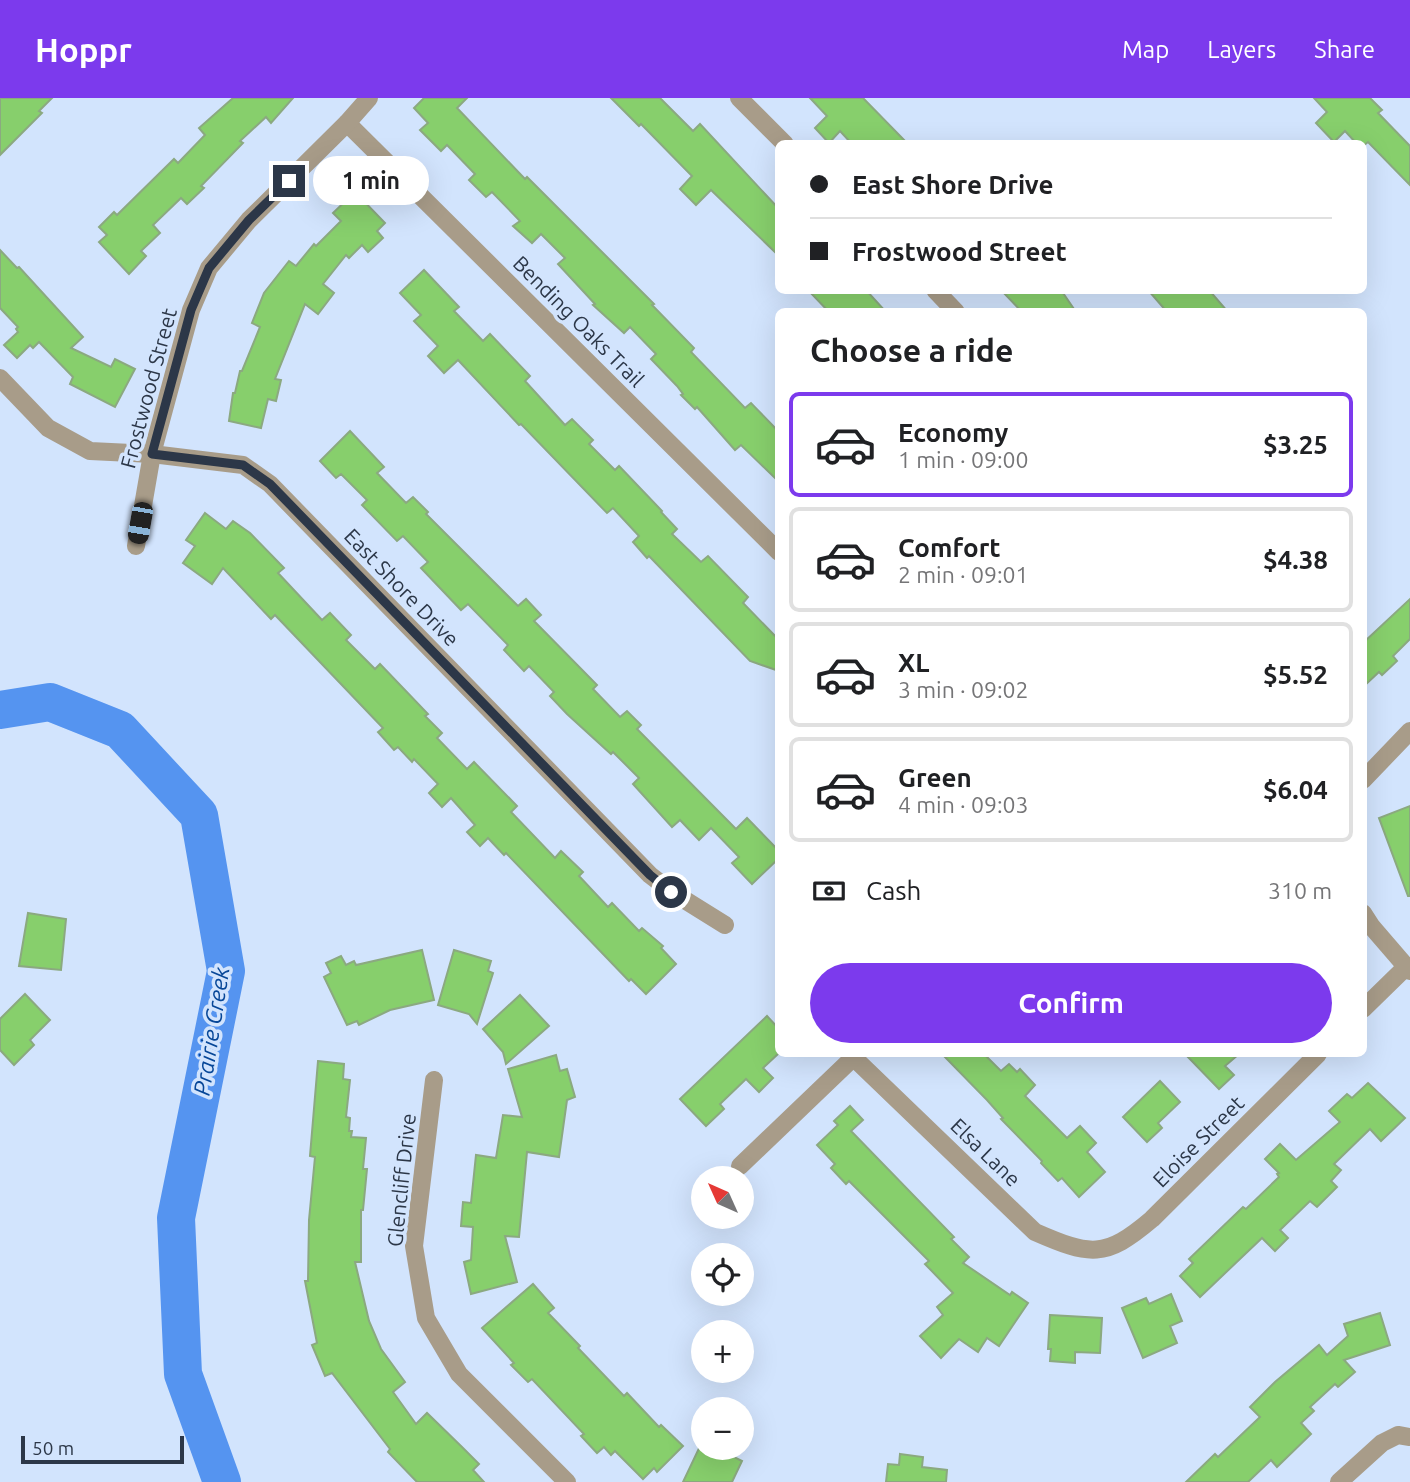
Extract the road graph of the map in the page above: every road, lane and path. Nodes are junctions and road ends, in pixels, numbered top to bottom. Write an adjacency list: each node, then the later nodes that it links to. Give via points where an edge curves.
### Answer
1 (369, 98): 3 (street, Frostwood Street)
2 (739, 98): 4 (street)
3 (347, 123): 8 (street, Frostwood Street, via 249,220 209,268 191,310); 10 (street, Bending Oaks Trail)
4 (781, 140)
5 (939, 294): 6 (street)
6 (952, 308)
7 (0, 378): 8 (street, East Shore Drive, via 48,428 90,451)
8 (152, 454): 9 (street, Frostwood Street); 14 (street, East Shore Drive, via 243,465 270,484 650,875)
9 (136, 546)
10 (775, 548)
11 (1410, 731): 12 (street)
12 (1367, 776)
13 (1367, 919): 15 (street)
14 (725, 925)
15 (1408, 969): 16 (street)
16 (1367, 1005)
17 (853, 1057): 21 (street)
18 (857, 1057): 22 (street, Elsa Lane, via 1035,1232 1072,1248)
19 (1315, 1057): 22 (street, Eloise Street, via 1152,1219 1127,1240)
20 (434, 1080): 24 (street, Glencliff Drive, via 414,1246 426,1318 459,1374)
21 (740, 1166)
22 (1102, 1250)
23 (1410, 1437): 25 (street, via 1398,1435 1382,1443)
24 (567, 1482)
25 (1339, 1482)

